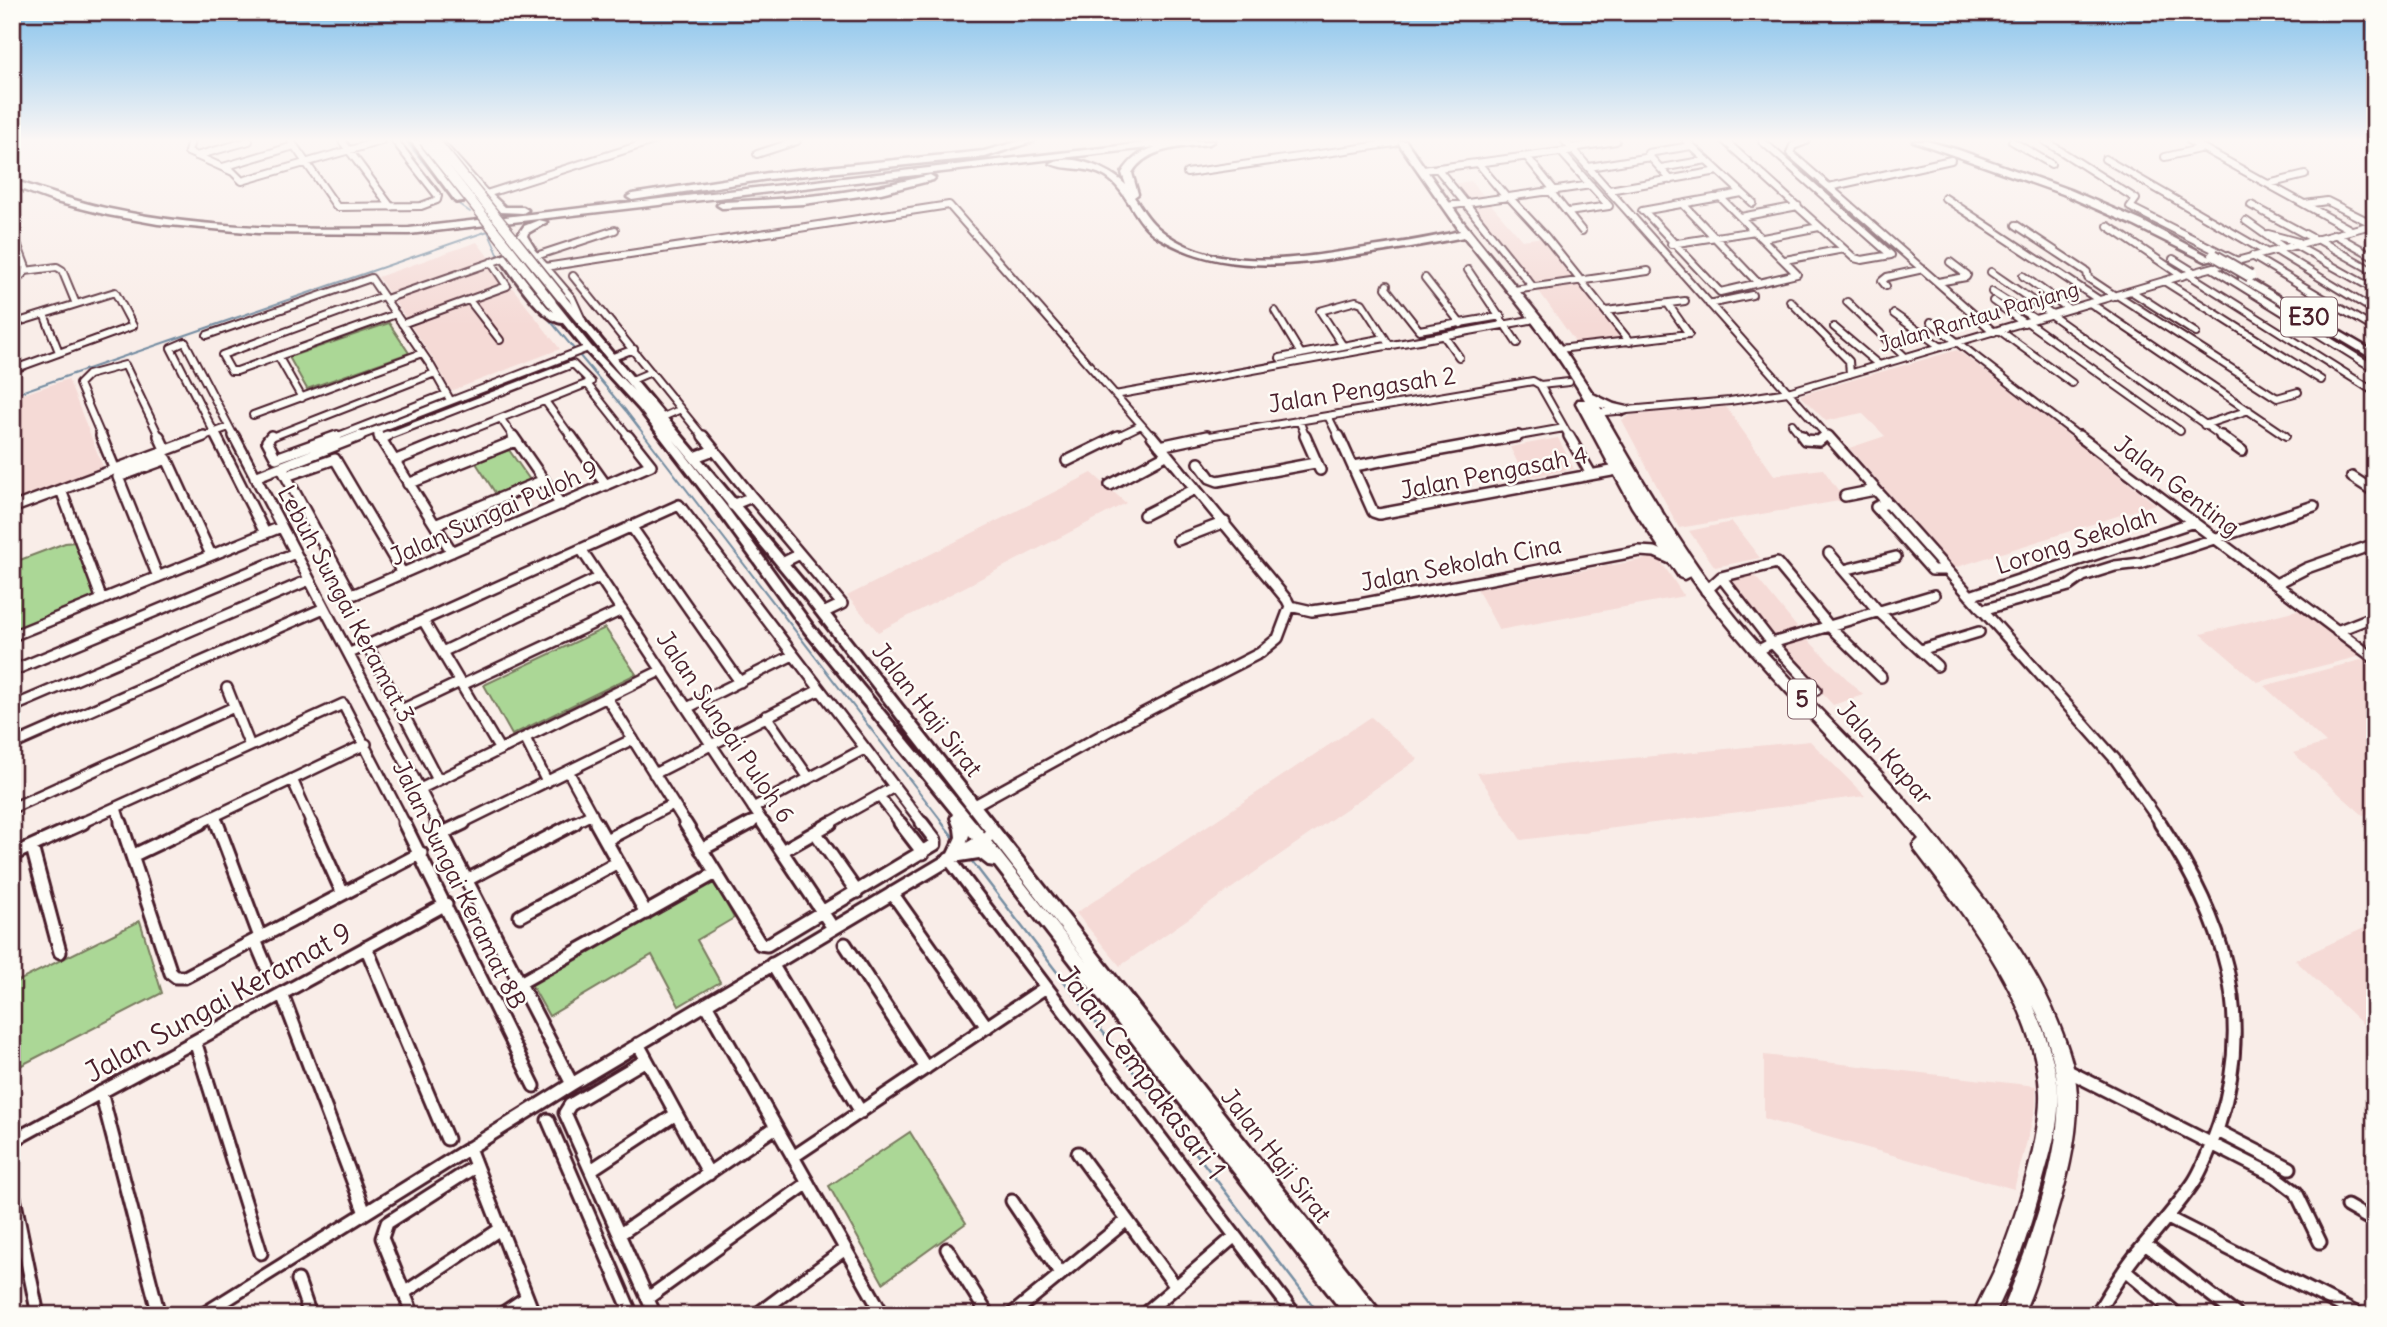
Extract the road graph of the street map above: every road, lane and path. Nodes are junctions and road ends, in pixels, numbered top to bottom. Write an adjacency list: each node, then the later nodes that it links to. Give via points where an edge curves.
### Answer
1 (71, 203): 43 (highway, via 231,229 410,231)
2 (99, 203): 43 (highway, via 231,224 388,226)
3 (334, 203): 41 (street, via 342,208)
4 (388, 203): 41 (street)
5 (428, 203): 41 (street)
6 (476, 203): 111 (main road, Jalan Haji Sirat, bridge)
7 (483, 203): 111 (main road, Jalan Haji Sirat, bridge)
8 (495, 203): 43 (highway, via 502,210)
9 (611, 203): 43 (highway)
10 (629, 203): 43 (highway)
11 (635, 203): 43 (highway)
12 (747, 203): 35 (highway)
13 (759, 203): 35 (highway)
14 (1132, 203): 62 (highway, via 1158,233 1222,258 1284,263)
15 (1139, 203): 62 (highway, via 1163,231 1187,244 1243,258 1284,259)
16 (1436, 203): 48 (highway, Jalan Kapar / 5)
17 (1445, 203): 39 (highway, Jalan Kapar / 5)
18 (1466, 203): 39 (street); 101 (street)
19 (1512, 203): 95 (street)
20 (1561, 203): 45 (street)
21 (1606, 203): 45 (street, via 1609,206)
22 (1621, 203): 46 (street)
23 (1689, 203): 36 (street)
24 (1726, 203): 47 (street)
25 (1795, 203): 40 (street)
26 (1832, 203): 70 (street, via 1891,255 1861,260)
27 (1847, 203): 85 (street)
28 (1952, 203): 113 (street)
29 (2096, 203): 80 (highway, E30)
30 (2109, 203): 80 (highway, E30)
31 (2131, 203): 81 (street, via 2130,207)
32 (2180, 203): 74 (street)
33 (2313, 203): 37 (street)
34 (2332, 203): 50 (street)
35 (738, 204): 42 (highway)
36 (1683, 204): 44 (street); 63 (street)
37 (2305, 204): 57 (street)
38 (2251, 205): 65 (street)
39 (1447, 206): 59 (highway, Jalan Kapar / 5)
40 (1798, 206): 47 (street); 53 (street)
41 (391, 207)
42 (641, 209): 43 (highway); 73 (highway, via 536,223 522,236)
43 (570, 210)
44 (1644, 211): 46 (street); 66 (street)
45 (1568, 212): 58 (street)
46 (1630, 212): 68 (street)
47 (1741, 217): 56 (street)
48 (1448, 221): 59 (highway, Jalan Kapar / 5); 62 (highway)
49 (2246, 221): 60 (street)
50 (2375, 224): 57 (street, Jalan Rantau Panjang)
51 (2016, 225): 109 (street)
52 (2108, 226): 90 (street)
53 (1819, 227): 64 (street); 70 (street)
54 (12, 230): 87 (street)
55 (615, 230): 73 (street)
56 (1755, 230): 63 (street); 64 (street)
57 (2351, 230): 61 (street, Jalan Rantau Panjang)
58 (1582, 231)
59 (1462, 232): 62 (highway); 71 (highway, Jalan Kapar / 5); 104 (highway, Jalan Kapar / 5)
60 (2263, 232): 67 (street); 69 (street)
61 (2333, 234): 65 (street, Jalan Rantau Panjang); 76 (street)
62 (1440, 236): 71 (highway)
63 (1715, 238): 66 (street); 98 (street)
64 (1763, 238): 79 (street)
65 (2316, 239): 67 (street, Jalan Rantau Panjang); 84 (street)
66 (1675, 244): 68 (street); 98 (street, via 1720,292)
67 (2298, 244): 69 (street, Jalan Rantau Panjang); 105 (street)
68 (1659, 246): 121 (street)
69 (2284, 248): 72 (street, Jalan Rantau Panjang)
70 (1844, 249): 79 (street)
71 (1473, 250): 131 (highway, Jalan Kapar / 5)
72 (2275, 250): 74 (street, Jalan Rantau Panjang); 125 (street)
73 (533, 253): 78 (street); 83 (street)
74 (2266, 253): 75 (street, Jalan Rantau Panjang)
75 (2252, 256): 81 (street, Jalan Rantau Panjang); 141 (street)
76 (2375, 257)
77 (2173, 259): 90 (street)
78 (498, 260): 110 (street); 112 (street, via 507,286); 140 (main road, via 547,312)
79 (1786, 260): 98 (street, via 1797,274)
80 (2212, 261): 81 (street, Jalan Rantau Panjang); 90 (street, Jalan Rantau Panjang); 93 (highway, E30, bridge); 170 (street)
81 (2237, 261)
82 (1950, 262): 97 (street, via 1966,277)
83 (545, 267): 134 (street, via 572,298); 183 (street, via 949,205)
84 (2368, 268)
85 (1923, 269): 97 (street); 103 (street, via 1887,277 1882,281)
86 (1468, 270): 130 (street)
87 (26, 271): 99 (street); 119 (street, via 62,270)
88 (1648, 271): 95 (street)
89 (1991, 272): 129 (street)
90 (2188, 274): 96 (street, Jalan Rantau Panjang); 182 (street)
91 (2023, 275): 122 (street)
92 (573, 276): 154 (street)
93 (2246, 277): 156 (highway, E30); 165 (highway, E30)
94 (1426, 278): 137 (street)
95 (1580, 280): 101 (street); 124 (street)
96 (2164, 281): 106 (street, Jalan Rantau Panjang); 175 (street)
97 (1938, 282): 142 (street)
98 (1761, 283): 102 (street)
99 (12, 284)
100 (1387, 285): 137 (street, via 1419,330)
101 (1533, 286): 104 (street)
102 (1773, 286)
103 (1886, 286)
104 (1514, 290): 155 (highway, Jalan Kapar / 5)
105 (2375, 290)
106 (2131, 291): 109 (street, Jalan Rantau Panjang); 143 (street)
107 (1992, 292): 133 (street)
108 (1752, 295): 121 (street)
109 (2116, 295): 113 (street, Jalan Rantau Panjang); 181 (street, via 2277,398)
110 (384, 298): 127 (street); 144 (street, via 371,278); 161 (street, via 223,353 233,372)
111 (556, 299): 134 (main road, Jalan Haji Sirat); 140 (main road, Jalan Haji Sirat)
112 (470, 300): 136 (street); 147 (street)
113 (2099, 300): 118 (street, Jalan Rantau Panjang)
114 (1685, 301): 120 (street)
115 (1993, 301): 133 (street)
116 (1790, 302): 173 (street, via 1849,361)
117 (1847, 302): 167 (street)
118 (2090, 303): 122 (street, Jalan Rantau Panjang); 191 (street)
119 (76, 304): 126 (street); 157 (street, via 117,292 133,326)
120 (1668, 304): 124 (street); 148 (street, via 1690,333)
121 (1709, 304): 180 (street)
122 (2069, 309): 129 (street, Jalan Rantau Panjang)
123 (1275, 311): 160 (street)
124 (1606, 311): 148 (street)
125 (2375, 311)
126 (44, 314): 135 (street); 157 (street)
127 (396, 314): 136 (street); 161 (street)
128 (1894, 314): 153 (street)
129 (2051, 314): 133 (street, Jalan Rantau Panjang); 200 (street)
130 (1502, 316): 137 (street); 138 (street)
131 (1530, 320): 138 (street); 176 (highway, Jalan Kapar / 5)
132 (1931, 322): 150 (street)
133 (2027, 322): 142 (street, Jalan Rantau Panjang); 185 (street); 204 (street)
134 (584, 323): 163 (main road, Jalan Haji Sirat)
135 (12, 324)
136 (402, 324): 158 (street)
137 (1461, 324)
138 (1506, 325): 145 (street); 149 (street)
139 (1834, 327): 169 (street)
140 (571, 329): 159 (main road, Jalan Haji Sirat)
141 (2375, 329)
142 (1997, 331): 150 (street, Jalan Rantau Panjang); 177 (street)
143 (2196, 333)
144 (207, 335)
145 (1444, 336): 152 (street); 164 (street)
146 (1385, 338): 151 (street); 151 (street, via 1362,303 1323,308 1320,311); 152 (street)
147 (500, 340)
148 (1630, 342): 155 (street)
149 (1517, 343)
150 (1955, 343): 153 (street, Jalan Rantau Panjang); 243 (street, Jalan Genting)
151 (1343, 346): 160 (street)
152 (1390, 346): 183 (street)
153 (1941, 347): 167 (street, Jalan Rantau Panjang)
154 (634, 349): 163 (street); 171 (street)
155 (1559, 349): 184 (highway, Jalan Kapar / 5)
156 (2375, 350)
157 (59, 352): 162 (street, via 18,367)
158 (422, 353): 172 (street); 186 (street)
159 (576, 353): 168 (street); 187 (street); 282 (main road, Jalan Haji Sirat, via 648,414)
160 (1301, 354): 166 (street)
161 (278, 356): 186 (street)
162 (12, 357)
163 (613, 357): 174 (main road, Jalan Haji Sirat)
164 (1459, 357)
165 (2375, 357)
166 (1280, 358)
167 (1905, 358): 169 (street, Jalan Rantau Panjang)
168 (572, 364): 178 (street); 206 (street)
169 (1879, 365): 173 (street, Jalan Rantau Panjang)
170 (2375, 369)
171 (651, 372): 174 (street); 189 (street)
172 (435, 373): 187 (street); 187 (street, via 267,441 276,458 282,458)
173 (1850, 374): 180 (street, Jalan Rantau Panjang)
174 (632, 380): 195 (main road, Jalan Haji Sirat)
175 (2321, 380)
176 (1569, 382): 179 (street, Jalan Pengasah 2); 192 (highway, Jalan Kapar / 5)
177 (2072, 383)
178 (589, 384): 188 (street); 228 (street, Jalan Sungai Puloh 9, via 651,466)
179 (1540, 386): 194 (street, Jalan Pengasah 2, via 1533,381); 202 (street)
180 (1788, 392): 190 (street, Jalan Rantau Panjang); 207 (street)
181 (2298, 392)
182 (2375, 392)
183 (1115, 395): 199 (street)
184 (1587, 395): 190 (highway); 192 (highway, Jalan Kapar / 5)
185 (2123, 396)
186 (302, 398): 193 (street)
187 (448, 398): 206 (street)
188 (545, 401): 196 (street); 228 (street)
189 (681, 409): 195 (street); 211 (street)
190 (1623, 410): 192 (street, Jalan Rantau Panjang); 203 (highway)
191 (2249, 410): 200 (street); 208 (street)
192 (1593, 413): 203 (highway, Jalan Kapar / 5); 221 (highway, Jalan Kapar / 5)
193 (253, 415)
194 (1328, 415): 197 (street, Jalan Pengasah 2); 219 (street)
195 (663, 417): 215 (main road, Jalan Haji Sirat)
196 (501, 419): 209 (street); 216 (street)
197 (1299, 420): 210 (street, Jalan Pengasah 2); 218 (street, via 1318,467 1219,481 1210,478)
198 (1792, 424): 207 (street, via 1805,440 1819,441)
199 (1141, 425): 210 (street); 217 (street)
200 (2204, 425): 212 (street)
201 (229, 427): 205 (street); 205 (street, Lebuh Sungai Keramat 3, via 185,342 173,346); 224 (street, Lebuh Sungai Keramat 3)
202 (1564, 428): 219 (street); 223 (street)
203 (1608, 430): 272 (highway, Jalan Kapar / 5, via 1649,506)
204 (2180, 431)
205 (214, 433): 213 (street); 247 (street, Lebuh Sungai Keramat 3)
206 (378, 435): 216 (street); 222 (street)
207 (1828, 435): 232 (street)
208 (2286, 436)
209 (515, 441): 226 (street); 227 (street)
210 (1160, 446): 214 (street)
211 (714, 450): 215 (street); 235 (street)
212 (2242, 451)
213 (166, 455): 220 (street); 220 (street, via 125,365 88,375 79,384); 260 (street); 267 (street, via 118,477)
214 (1167, 455): 229 (street); 230 (street)
215 (695, 457): 238 (main road, Jalan Haji Sirat)
216 (394, 461): 227 (street)
217 (1067, 461)
218 (1199, 463)
219 (1354, 466): 223 (street, Jalan Pengasah 4, via 1373,512 1379,514)
220 (115, 470): 231 (street)
221 (1616, 470): 223 (street, Jalan Pengasah 4); 249 (highway, Jalan Kapar / 5)
222 (284, 472): 224 (street); 266 (street, via 335,459); 274 (street, Lebuh Sungai Keramat 3)
223 (1591, 474)
224 (256, 477): 246 (street, Lebuh Sungai Keramat 3)
225 (2352, 477): 233 (street)
226 (544, 480): 237 (street); 244 (street)
227 (408, 484): 244 (street)
228 (606, 485): 237 (street, Jalan Sungai Puloh 9)
229 (1110, 485)
230 (1195, 489): 241 (street); 242 (street)
231 (61, 490): 240 (street); 277 (street)
232 (1875, 490): 234 (street); 236 (street)
233 (2375, 492)
234 (1845, 496)
235 (752, 497): 238 (street); 259 (street)
236 (1887, 503): 248 (street); 250 (street, via 1876,507)
237 (561, 505): 256 (street, Jalan Sungai Puloh 9)
238 (732, 505): 263 (main road, Jalan Haji Sirat)
239 (2314, 506): 251 (street)
240 (12, 508)
241 (1144, 514)
242 (1225, 522): 252 (street); 278 (street)
243 (2194, 522): 251 (street, Jalan Genting); 276 (street, Lorong Sekolah)
244 (435, 525): 256 (street)
245 (631, 526): 254 (street); 296 (street, via 679,505); 303 (street)
246 (281, 527): 247 (street); 257 (street, Lebuh Sungai Keramat 3)
247 (265, 533): 260 (street)
248 (1914, 534): 250 (street); 265 (street)
249 (1655, 536): 255 (street); 262 (highway, Jalan Kapar / 5)
250 (1902, 536): 265 (street, via 1932,570)
251 (2216, 539): 271 (street, Jalan Genting); 281 (street, via 2082,576 2069,586)
252 (1178, 540)
253 (2375, 544): 271 (street)
254 (581, 549): 268 (street, Jalan Sungai Puloh 6); 286 (street)
255 (1639, 551): 262 (street, Jalan Sekolah Cina, via 1655,552); 278 (street, Jalan Sekolah Cina, via 1360,604 1312,611)
256 (452, 552): 266 (street, Jalan Sungai Puloh 9)
257 (295, 553): 270 (street, Lebuh Sungai Keramat 3); 300 (street)
258 (1829, 553): 264 (street)
259 (800, 554): 263 (street); 284 (street, via 842,604)
260 (211, 555): 267 (street)
261 (1896, 557): 264 (street)
262 (1673, 561): 441 (highway, Jalan Kapar / 5, via 1734,638 1919,841 2016,987 2041,1045 2049,1079 2047,1124 1999,1287)
263 (782, 563): 273 (main road, Jalan Haji Sirat)
264 (1844, 570): 283 (street)
265 (1946, 570): 276 (street)
266 (402, 574): 274 (street, Jalan Sungai Puloh 9)
267 (158, 577): 277 (street)
268 (600, 577): 280 (street, Jalan Sungai Puloh 6); 294 (street)
269 (1721, 577): 272 (street); 287 (street, via 1777,563); 292 (street)
270 (309, 580): 279 (street, Lebuh Sungai Keramat 3); 310 (street)
271 (2276, 584): 288 (street, Jalan Genting)
272 (1706, 591): 292 (highway, Jalan Kapar / 5)
273 (807, 593): 282 (main road, via 822,624 811,625); 284 (main road, Jalan Haji Sirat)
274 (351, 595)
275 (1934, 595): 283 (street)
276 (1970, 596): 281 (street)
277 (102, 600): 290 (street)
278 (1290, 606): 334 (street, via 1278,638 1260,653)
279 (324, 608): 295 (street, Lebuh Sungai Keramat 3); 319 (street)
280 (622, 610): 299 (street, Jalan Sungai Puloh 6); 304 (street)
281 (1982, 610): 388 (street, via 2148,801 2210,910 2226,956 2235,1016 2235,1061)
282 (795, 611): 305 (main road, Jalan Haji Sirat)
283 (1879, 612): 287 (street); 293 (street)
284 (823, 614): 301 (main road, Jalan Haji Sirat)
285 (2375, 616): 288 (street)
286 (423, 620): 291 (street); 294 (street)
287 (1830, 627): 292 (street); 302 (street)
288 (2337, 631): 297 (street, Jalan Genting)
289 (1979, 632): 293 (street)
290 (12, 636)
291 (367, 645): 295 (street); 313 (street)
292 (1765, 647): 308 (street); 380 (highway, Jalan Kapar / 5, via 1971,894 2024,973)
293 (1920, 650): 298 (street)
294 (442, 652): 304 (street)
295 (350, 653): 331 (street, Lebuh Sungai Keramat 3)
296 (793, 655): 303 (street); 307 (street)
297 (2375, 659)
298 (1937, 666)
299 (662, 670): 309 (street); 312 (street, Jalan Sungai Puloh 6)
300 (12, 671)
301 (872, 676): 305 (main road, via 848,654 840,657); 334 (main road, Jalan Haji Sirat)
302 (1881, 677)
303 (740, 682): 312 (street)
304 (461, 684): 313 (street); 322 (street)
305 (855, 687): 329 (main road, Jalan Haji Sirat)
306 (226, 688): 311 (street)
307 (819, 690): 314 (street); 321 (street)
308 (1816, 690)
309 (607, 698): 315 (street); 316 (street)
310 (12, 707)
311 (234, 707): 320 (street); 335 (street)
312 (687, 708): 318 (street, Jalan Sungai Puloh 6)
313 (401, 710): 327 (street)
314 (766, 716): 318 (street); 325 (street)
315 (525, 738): 322 (street); 328 (street)
316 (633, 740): 323 (street); 324 (street)
317 (366, 744): 320 (street, Jalan Sungai Keramat 8B, via 343,704); 326 (street); 348 (street, Jalan Sungai Keramat 8B)
318 (711, 744): 324 (street); 337 (street, Jalan Sungai Puloh 6)
319 (12, 745)
320 (250, 746): 336 (street)
321 (864, 749): 325 (street); 330 (street)
322 (500, 750): 327 (street)
323 (568, 771): 328 (street); 338 (street)
324 (654, 774): 333 (street)
325 (809, 778): 337 (street)
326 (292, 779): 339 (street); 358 (street)
327 (438, 780): 331 (street)
328 (547, 782): 342 (street)
329 (935, 784): 343 (main road, Jalan Haji Sirat); 352 (main road, via 964,829 964,839)
330 (894, 787): 332 (street); 349 (street, via 934,840)
331 (420, 789): 342 (street, Lebuh Sungai Keramat 3)
332 (879, 796): 341 (street); 349 (street)
333 (673, 804): 344 (street); 346 (street)
334 (973, 806): 343 (main road, Jalan Haji Sirat)
335 (12, 807)
336 (116, 807): 345 (street); 351 (street)
337 (753, 808): 340 (street, Jalan Sungai Puloh 6)
338 (592, 814): 344 (street); 355 (street)
339 (214, 816): 351 (street); 365 (street)
340 (760, 818): 346 (street); 347 (street, Jalan Sungai Puloh 6)
341 (815, 832): 347 (street); 356 (street)
342 (443, 833): 355 (street, Lebuh Sungai Keramat 3)
343 (988, 837): 352 (street); 360 (main road, Jalan Haji Sirat); 440 (main road, Jalan Haji Sirat)
344 (606, 840): 353 (street)
345 (32, 846): 350 (street); 368 (street)
346 (701, 850): 354 (street)
347 (782, 851): 361 (street, Jalan Sungai Puloh 6)
348 (421, 853): 358 (street); 359 (street, Jalan Sungai Keramat 8B)
349 (923, 853): 356 (street)
350 (12, 855)
351 (132, 856): 365 (street, via 176,977 185,977)
352 (952, 858): 357 (street); 360 (main road, via 973,852 988,856); 372 (street, Jalan Cempakasari 1)
353 (618, 862): 362 (street); 363 (street)
354 (716, 873): 361 (street, via 760,944 767,945); 362 (street)
355 (467, 880): 371 (street, Lebuh Sungai Keramat 3)
356 (857, 892): 361 (street)
357 (892, 893): 364 (street); 375 (street)
358 (343, 894): 365 (street)
359 (446, 904): 367 (street, Jalan Sungai Keramat 9); 382 (street, Jalan Sungai Keramat 8B)
360 (1035, 908): 439 (main road, Jalan Haji Sirat)
361 (822, 912): 364 (street, Jalan Sungai Puloh 6)
362 (646, 913): 371 (street)
363 (520, 916)
364 (833, 928): 369 (street)
365 (258, 939): 370 (street)
366 (845, 943): 379 (street)
367 (366, 947): 373 (street, Jalan Sungai Keramat 9); 389 (street)
368 (60, 952)
369 (772, 964): 374 (street); 384 (street)
370 (266, 966)
371 (520, 983): 381 (street, Lebuh Sungai Keramat 3)
372 (1046, 987): 375 (street); 409 (street, Jalan Cempakasari 1)
373 (282, 994): 376 (street, Jalan Sungai Keramat 9); 403 (street)
374 (706, 1004): 377 (street); 387 (street)
375 (987, 1027): 379 (street)
376 (195, 1041): 383 (street, Jalan Sungai Keramat 9); 414 (street)
377 (638, 1044): 378 (street); 381 (street)
378 (646, 1060): 385 (street); 397 (street, via 565,1110)
379 (926, 1068): 384 (street)
380 (2065, 1069): 391 (street); 442 (highway, Jalan Kapar / 5, via 2068,1102 2063,1142)
381 (572, 1084): 392 (street)
382 (534, 1086)
383 (101, 1092): 390 (street, Jalan Sungai Keramat 9); 425 (street)
384 (861, 1112): 394 (street)
385 (676, 1114): 397 (street); 398 (street)
386 (548, 1120): 431 (street)
387 (776, 1128): 394 (street); 398 (street)
388 (2218, 1131): 391 (street); 396 (street)
389 (446, 1139)
390 (12, 1141)
391 (2211, 1144): 404 (street, via 2195,1181); 410 (street, via 2275,1176 2296,1192)
392 (469, 1148): 395 (street); 403 (street)
393 (1078, 1153): 405 (street)
394 (793, 1157): 399 (street)
395 (476, 1166): 407 (street); 419 (street, via 383,1230)
396 (2290, 1168)
397 (591, 1170): 408 (street)
398 (709, 1174): 408 (street)
399 (808, 1183): 412 (street); 421 (street)
400 (12, 1188): 424 (street)
401 (1012, 1201): 416 (street)
402 (2347, 1206): 406 (street)
403 (365, 1213): 426 (street)
404 (2168, 1218): 411 (street); 445 (street)
405 (1127, 1220): 416 (street); 418 (street)
406 (2375, 1222)
407 (500, 1229): 419 (street); 420 (street)
408 (620, 1234): 421 (street)
409 (1235, 1236): 418 (street); 438 (street, Jalan Cempakasari 1)
410 (2320, 1242)
411 (2145, 1244): 415 (street); 444 (street)
412 (845, 1249): 422 (street); 434 (street)
413 (947, 1249): 435 (street)
414 (261, 1254)
415 (2125, 1270): 423 (street); 443 (street)
416 (1061, 1274): 436 (street)
417 (298, 1280): 427 (street)
418 (1176, 1287): 437 (street)
419 (404, 1293): 428 (street)
420 (527, 1297): 429 (street); 430 (street)
421 (648, 1298): 432 (street)
422 (776, 1309): 433 (street)
423 (2102, 1312)
424 (38, 1315)
425 (159, 1315)
426 (202, 1315)
427 (310, 1315)
428 (413, 1315)
429 (500, 1315)
430 (534, 1315)
431 (632, 1315)
432 (655, 1315)
433 (756, 1315)
434 (883, 1315)
435 (988, 1315)
436 (1011, 1315)
437 (1143, 1315)
438 (1295, 1315)
439 (1356, 1315)
440 (1372, 1315)
441 (1983, 1315)
442 (2011, 1315)
443 (2178, 1315)
444 (2237, 1315)
445 (2360, 1315)

